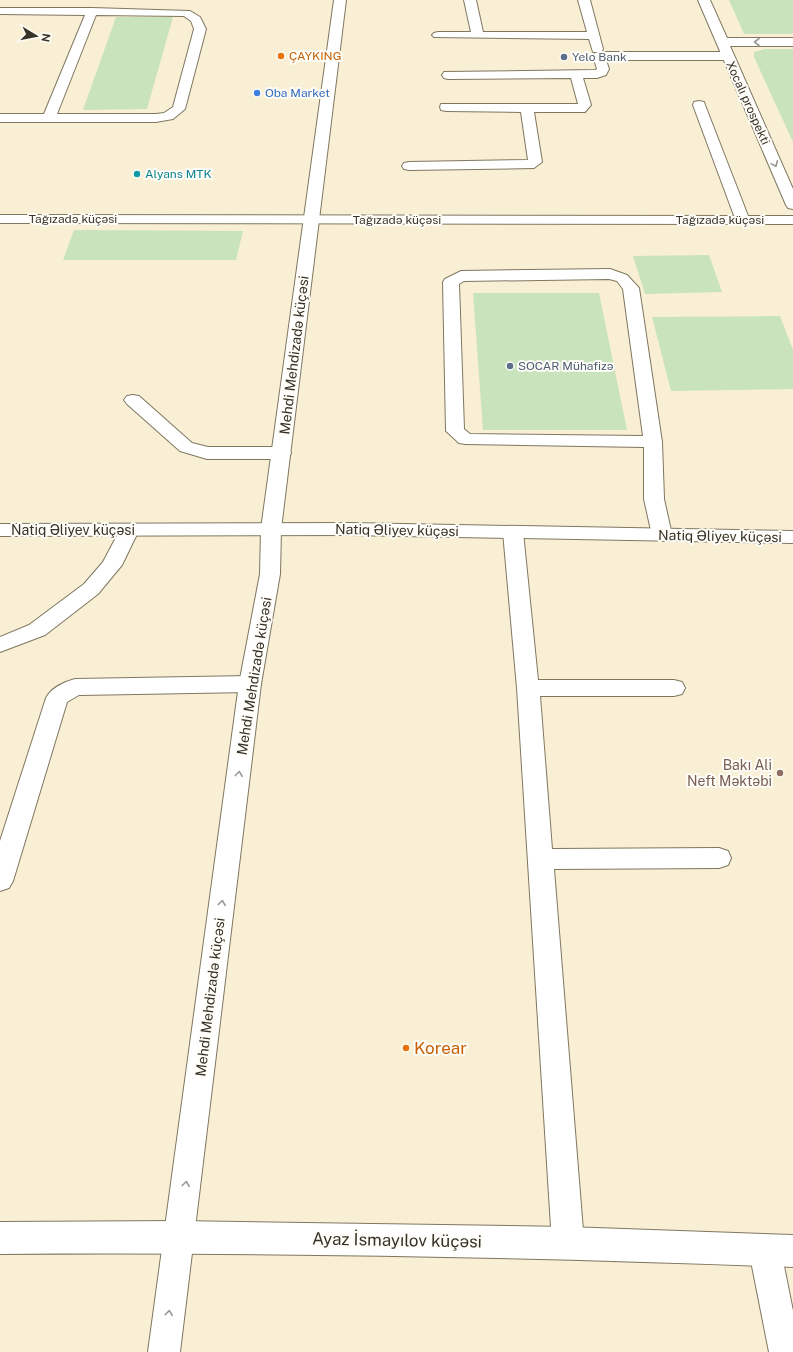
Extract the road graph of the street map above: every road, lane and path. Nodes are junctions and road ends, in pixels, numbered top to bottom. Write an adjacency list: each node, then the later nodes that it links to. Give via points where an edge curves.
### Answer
1 (340, 0): 24 (street, Mehdi Mehdizadə küçəsi)
2 (470, 0): 8 (street)
3 (584, 0): 9 (street)
4 (704, 0): 10 (street, Xocalı prospekti)
5 (92, 11): 6 (street); 20 (street); 20 (street, via 186,13 196,19 200,29 179,110 168,116 156,118)
6 (0, 12)
7 (438, 35): 8 (street)
8 (478, 35): 9 (street)
9 (593, 36): 12 (street)
10 (721, 42): 11 (street, one-way to 10); 13 (street, Xocalı prospekti)
11 (793, 42)
12 (599, 56): 13 (street); 15 (street, via 602,72)
13 (728, 56): 22 (street, Xocalı prospekti, one-way to 22)
14 (448, 75): 15 (street)
15 (576, 75): 18 (street, via 586,105 580,109)
16 (699, 105): 25 (street)
17 (446, 107): 18 (street)
18 (527, 109): 21 (street, via 535,162 529,165)
19 (0, 118): 20 (street)
20 (49, 118)
21 (409, 166)
22 (793, 205)
23 (0, 219): 24 (street, Tağızadə küçəsi)
24 (311, 219): 25 (street, Tağızadə küçəsi); 29 (street, Mehdi Mehdizadə küçəsi)
25 (744, 220): 26 (street, Tağızadə küçəsi)
26 (793, 220)
27 (133, 400): 29 (street, via 186,447 207,453)
28 (653, 442): 28 (street, via 631,288 622,278 610,274 461,276 451,282 455,431 465,439); 34 (street, via 654,498)
29 (282, 453): 30 (street, Mehdi Mehdizadə küçəsi)
30 (271, 529): 32 (street, Natiq Əliyev küçəsi); 33 (street, Natiq Əliyev küçəsi); 37 (street, Mehdi Mehdizadə küçəsi, via 270,574)
31 (0, 530): 32 (street, Natiq Əliyev küçəsi)
32 (129, 530): 36 (street, via 112,565 91,589 37,630)
33 (513, 532): 34 (street, Natiq Əliyev küçəsi); 38 (street)
34 (662, 535): 35 (street, Natiq Əliyev küçəsi)
35 (793, 537)
36 (0, 646)
37 (250, 684): 42 (street, via 75,687 57,698); 43 (street, Mehdi Mehdizadə küçəsi, one-way to 37)
38 (528, 688): 39 (street); 41 (street)
39 (674, 688)
40 (719, 858): 41 (street)
41 (540, 859): 45 (street)
42 (0, 881)
43 (179, 1237): 44 (street, Ayaz İsmayılov küçəsi); 45 (street, Ayaz İsmayılov küçəsi); 47 (street, Mehdi Mehdizadə küçəsi, one-way to 43)
44 (0, 1238)
45 (568, 1243): 46 (street, Ayaz İsmayılov küçəsi)
46 (779, 1251): 48 (street)
47 (164, 1352)
48 (785, 1352)

